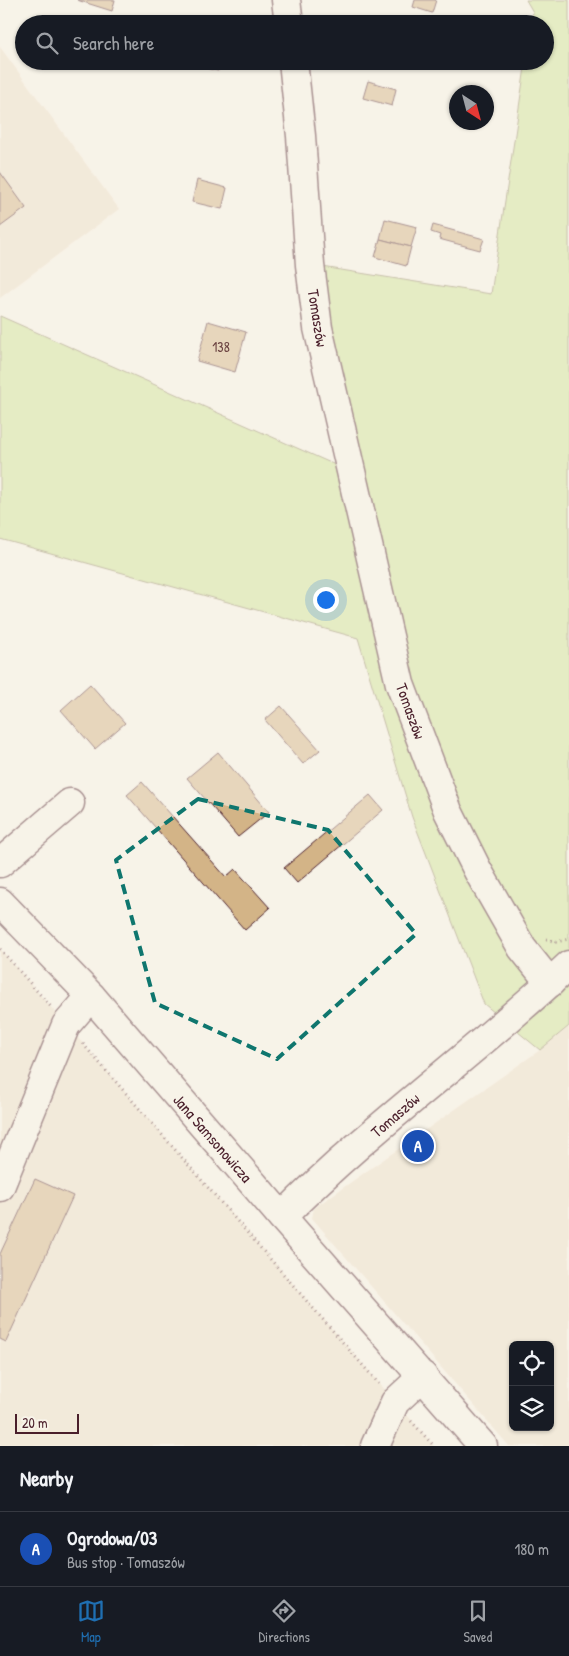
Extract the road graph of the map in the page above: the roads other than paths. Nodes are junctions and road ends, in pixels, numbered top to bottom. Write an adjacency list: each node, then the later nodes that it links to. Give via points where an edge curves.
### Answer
1 (286, 0): 2 (street)
2 (288, 15)
3 (294, 70): 7 (street, Tomaszów, via 318,328 400,684 448,811 478,872 522,948)
4 (70, 803): 5 (street)
5 (0, 863)
6 (0, 902): 8 (street, Jana Samsonowicza)
7 (559, 974): 10 (street, Tomaszów)
8 (90, 996): 9 (street, via 66,1024); 10 (street, Jana Samsonowicza)
9 (0, 1187)
10 (282, 1217): 11 (street, Jana Samsonowicza)
11 (423, 1376): 12 (street, via 396,1402); 13 (street, Jana Samsonowicza)
12 (375, 1446)
13 (483, 1446)

